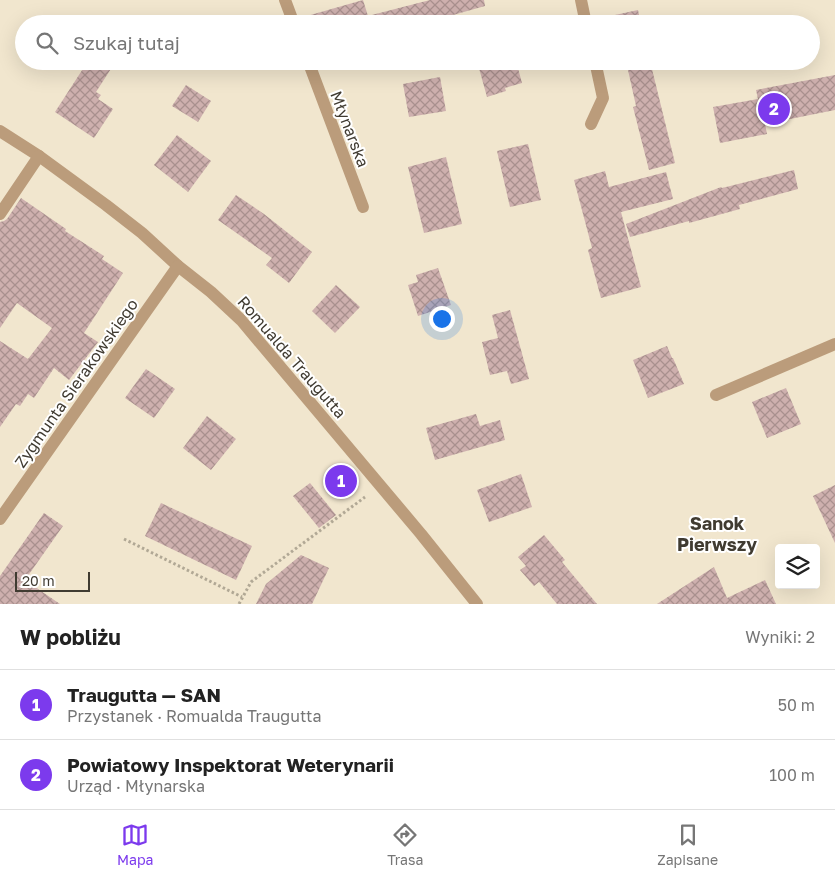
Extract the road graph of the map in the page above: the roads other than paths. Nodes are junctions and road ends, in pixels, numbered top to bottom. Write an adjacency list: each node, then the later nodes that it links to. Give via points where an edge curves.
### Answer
1 (285, 0): 3 (street)
2 (581, 0): 4 (street)
3 (291, 15)
4 (584, 15)
5 (311, 70): 10 (street, Młynarska)
6 (597, 70): 7 (street, via 603,98)
7 (591, 124)
8 (0, 131): 9 (street, Romualda Traugutta)
9 (39, 156): 11 (street); 12 (street, Romualda Traugutta, via 142,233)
10 (363, 207)
11 (0, 214)
12 (178, 266): 15 (street, Zygmunta Sierakowskiego); 16 (street, Romualda Traugutta, via 241,320)
13 (835, 344): 14 (street)
14 (716, 395)
15 (0, 519)
16 (477, 604)

